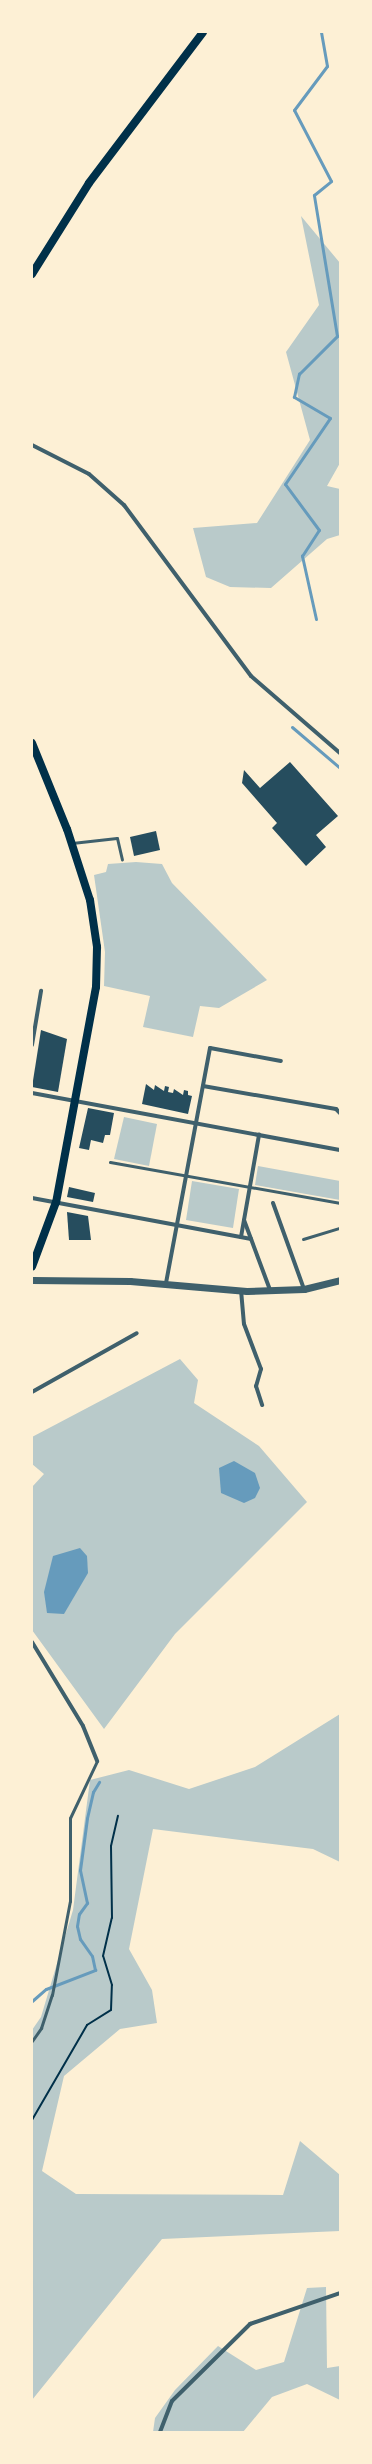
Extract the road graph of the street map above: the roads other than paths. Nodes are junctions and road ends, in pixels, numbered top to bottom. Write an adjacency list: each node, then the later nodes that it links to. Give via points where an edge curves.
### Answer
1 (203, 32): 2 (main road, via 89,183)
2 (32, 274)
3 (32, 445): 5 (street, via 89,474 124,505 251,676)
4 (32, 743): 6 (main road)
5 (340, 753)
6 (72, 844): 7 (lane, via 117,838); 13 (main road, via 90,900 97,947 96,987)
7 (122, 859)
8 (41, 991): 9 (street)
9 (32, 1045)
10 (281, 1061): 11 (street, via 210,1048)
11 (203, 1086): 14 (street, via 336,1109); 15 (street)
12 (32, 1093): 13 (street)
13 (76, 1100): 15 (street); 22 (main road)
14 (340, 1113)
15 (196, 1123): 16 (street); 19 (street)
16 (260, 1135): 17 (street); 20 (street)
17 (340, 1150)
18 (110, 1162): 19 (lane)
19 (186, 1175): 20 (lane); 26 (street)
20 (250, 1187): 24 (lane); 25 (street)
21 (32, 1198): 22 (street)
22 (56, 1202): 26 (street); 31 (main road)
23 (273, 1203): 35 (street)
24 (340, 1203)
25 (244, 1220): 28 (street); 29 (street)
26 (176, 1225): 28 (street); 34 (street)
27 (340, 1228): 30 (lane)
28 (241, 1237): 29 (street)
29 (251, 1239): 37 (street)
30 (303, 1239)
31 (32, 1267)
32 (32, 1280): 34 (street)
33 (340, 1280): 35 (street)
34 (166, 1283): 36 (street)
35 (304, 1289): 37 (street)
36 (241, 1290): 37 (street); 40 (street, via 244,1324 261,1369 256,1386)
37 (270, 1290)
38 (137, 1333): 39 (street)
39 (32, 1392)
40 (262, 1405)
41 (32, 1642): 42 (street, via 83,1726)
42 (97, 1761): 43 (lane, via 70,1818 70,1901 52,1995 41,2028)
43 (32, 2041)
44 (340, 2293): 45 (street, via 250,2324 172,2401)
45 (160, 2432)

